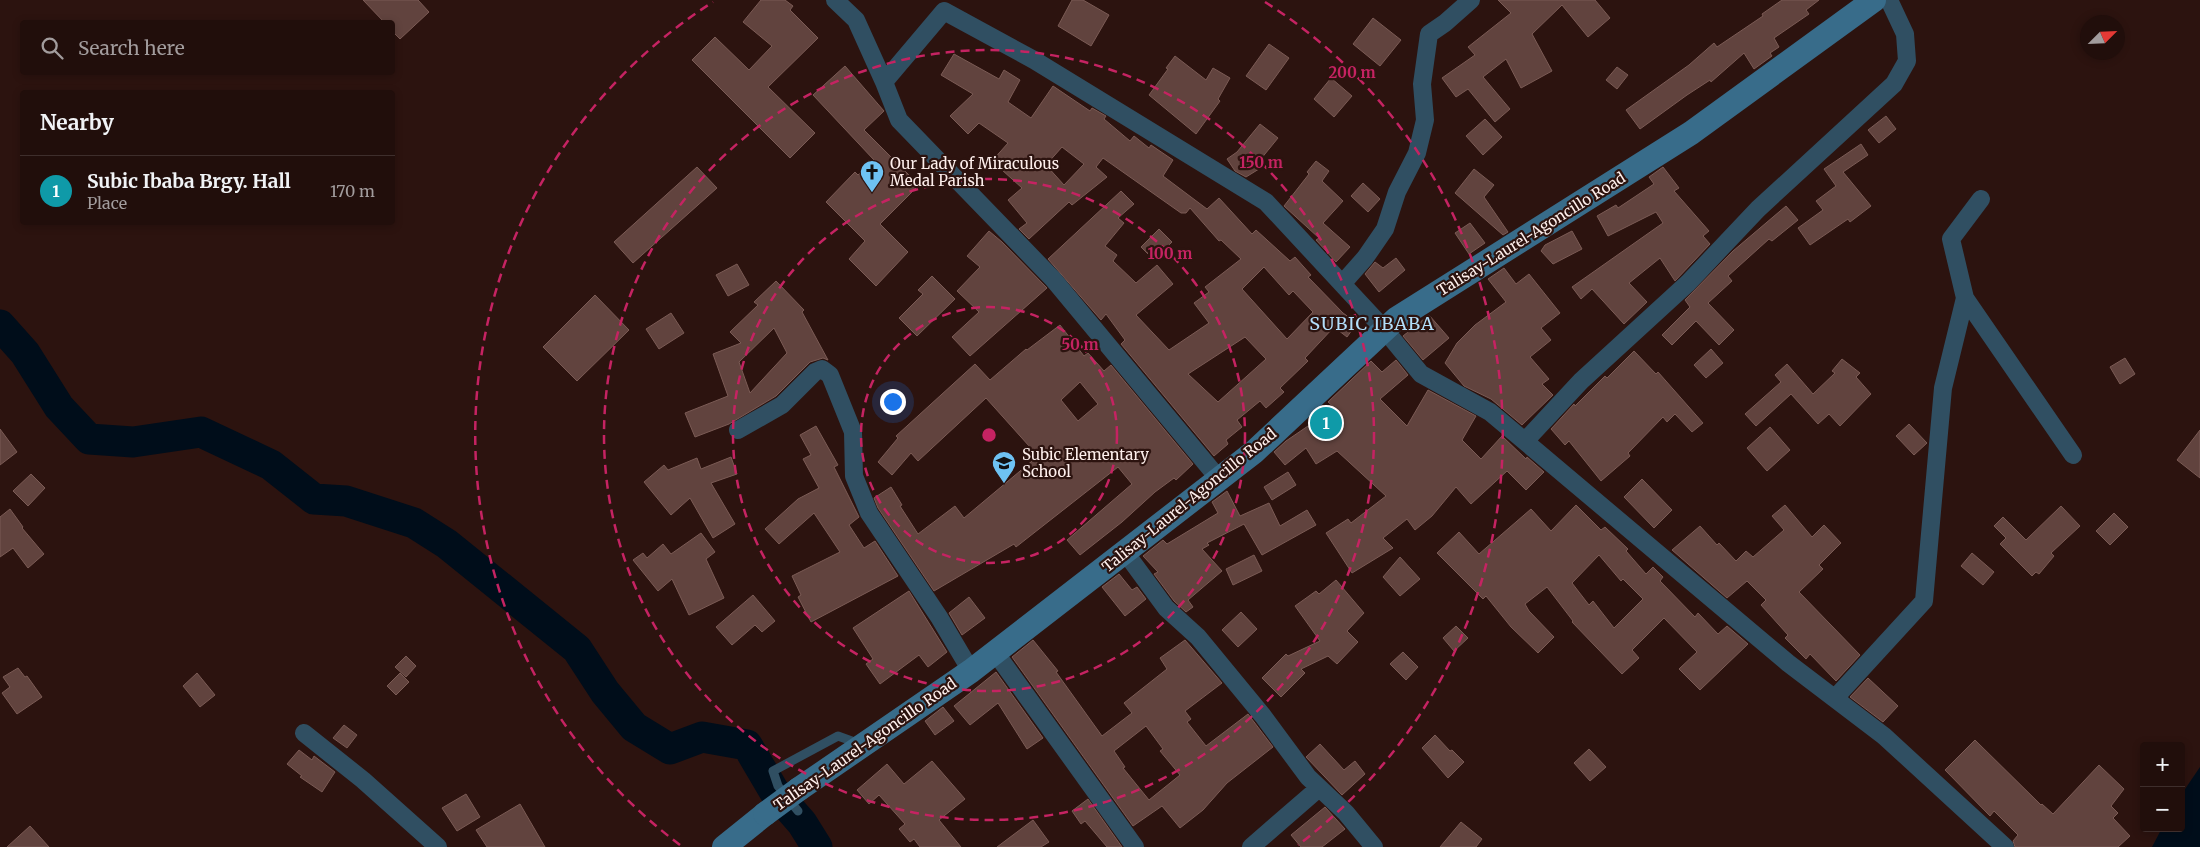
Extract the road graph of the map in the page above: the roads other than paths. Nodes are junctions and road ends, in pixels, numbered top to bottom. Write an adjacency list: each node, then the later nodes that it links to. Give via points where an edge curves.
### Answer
1 (835, 0): 6 (street, via 856,20)
2 (1471, 0): 8 (street, via 1429,34 1422,84 1425,120 1417,153 1397,192 1385,229)
3 (1874, 0): 10 (main road, Talisay-Laurel-Agoncillo Road, via 1691,133)
4 (1889, 0): 12 (street, via 1905,34 1907,61 1894,84 1758,209 1688,282 1581,381)
5 (946, 5): 6 (street); 8 (street, via 1266,202)
6 (884, 82): 14 (street, via 899,120 1053,279)
7 (1981, 199): 9 (street, via 1952,239)
8 (1342, 284): 10 (street)
9 (1966, 298): 13 (street); 18 (street, via 1943,388 1924,601)
10 (1384, 329): 12 (street, via 1421,374 1490,412); 14 (main road, Talisay-Laurel-Agoncillo Road, via 1254,452)
11 (738, 430): 17 (street, via 782,405 815,372 822,369 830,375 854,432 854,476 869,513)
12 (1525, 441): 18 (street, via 1781,657)
13 (2073, 455)
14 (1219, 479): 15 (main road, Talisay-Laurel-Agoncillo Road)
15 (1125, 552): 16 (main road, Talisay-Laurel-Agoncillo Road); 21 (street, via 1166,608 1198,637)
16 (995, 652): 17 (main road, Talisay-Laurel-Agoncillo Road); 25 (street)
17 (971, 671): 20 (main road, Talisay-Laurel-Agoncillo Road)
18 (1835, 698): 28 (street, via 1884,736)
19 (304, 733): 23 (street)
20 (863, 744): 22 (main road, Talisay-Laurel-Agoncillo Road); 22 (lane, via 838,736 773,771 778,786)
21 (1320, 788): 26 (street); 27 (street, via 1346,812)
22 (798, 800): 24 (main road, Talisay-Laurel-Agoncillo Road, bridge, via 765,814)
23 (438, 847)
24 (724, 847)
25 (1135, 847)
26 (1251, 847)
27 (1374, 847)
28 (2005, 847)

